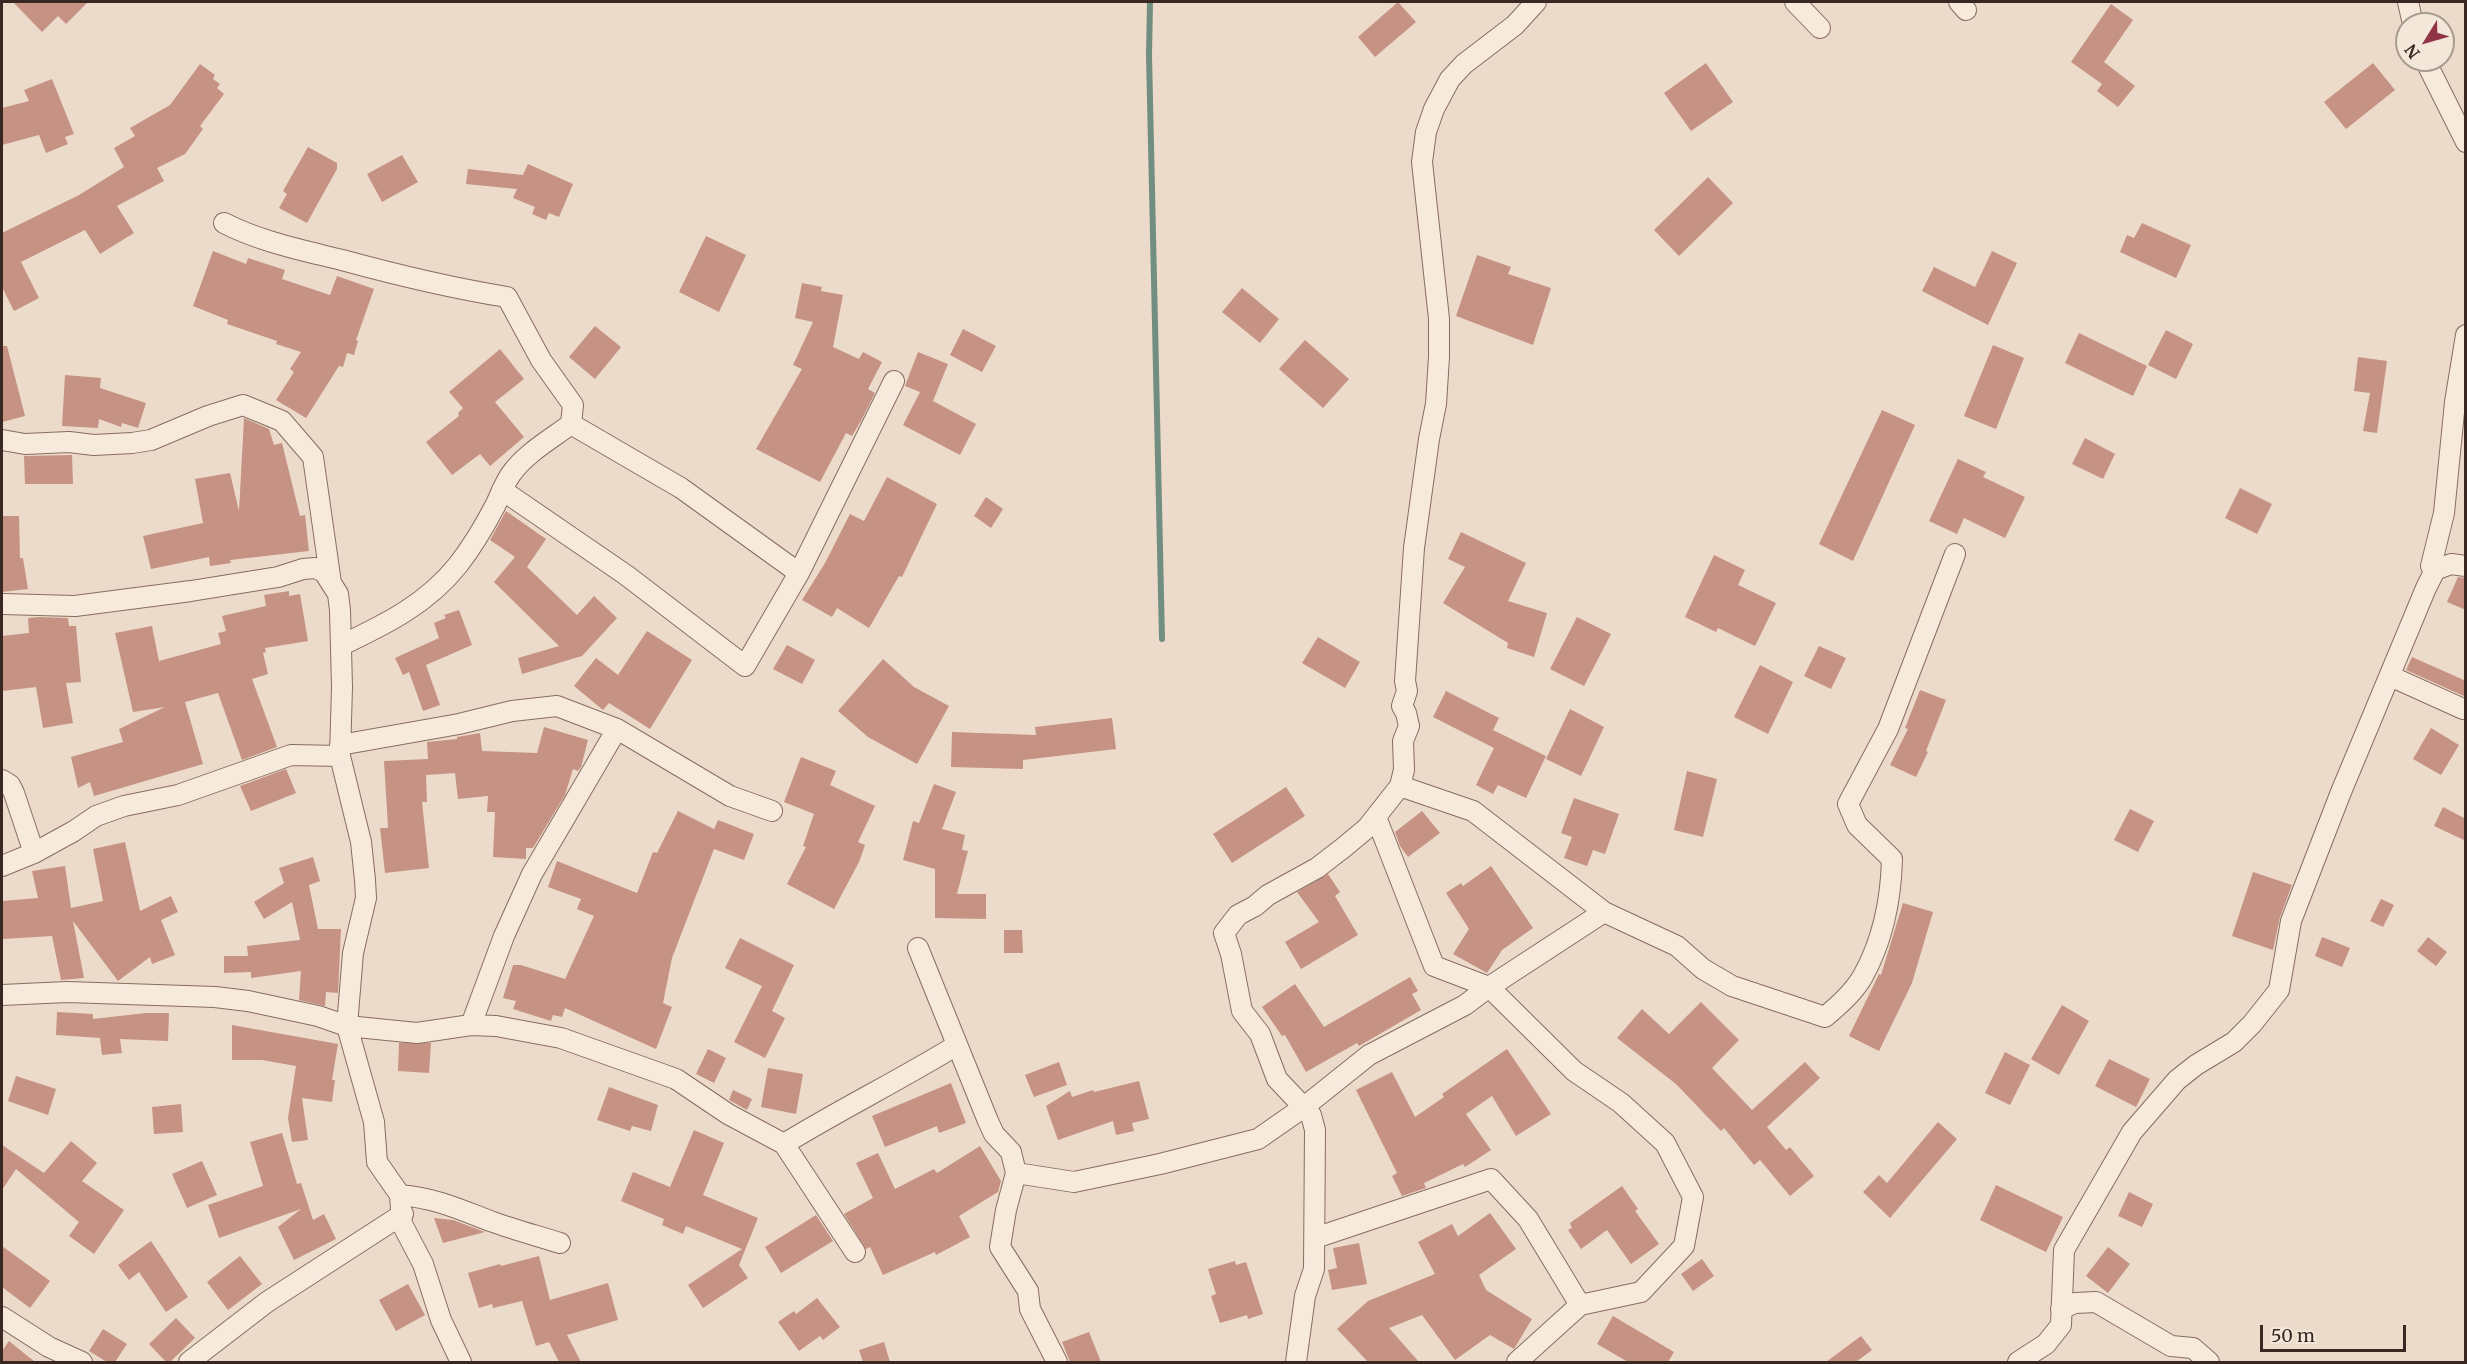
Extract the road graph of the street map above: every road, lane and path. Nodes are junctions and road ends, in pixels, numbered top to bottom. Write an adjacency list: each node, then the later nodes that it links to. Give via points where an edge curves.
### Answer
1 (1536, 2): 24 (street, via 1515,26 1450,79 1426,132 1422,162 1439,319 1439,357 1436,404 1414,548 1407,690 1402,706 1409,726 1403,741)
2 (1795, 2): 3 (street)
3 (1820, 28)
4 (2431, 72): 5 (street)
5 (2466, 142)
6 (224, 223): 9 (street, via 250,236 324,256 450,288 507,297 541,360 573,405)
7 (2466, 335): 14 (street, via 2444,513 2432,566)
8 (894, 381): 15 (street)
9 (571, 424): 11 (street, via 530,455); 15 (street, via 681,488)
10 (2, 440): 16 (street, via 25,444 132,443 151,440 243,405 282,421 313,457)
11 (502, 490): 15 (street, via 627,575 745,666); 18 (street, via 473,543 436,589 389,622)
12 (1956, 554): 29 (street, via 1888,729 1848,804 1857,825 1892,859 1891,893 1878,940 1863,977 1843,1001 1825,1017 1732,986 1703,969 1677,946)
13 (2466, 566): 14 (street, via 2451,564)
14 (2435, 570): 19 (street)
15 (799, 573)
16 (331, 583): 17 (street, via 324,572 315,568 191,591 75,606); 18 (street, via 338,594)
17 (2, 604)
18 (342, 645): 22 (street)
19 (2390, 676): 20 (street); 44 (street, via 2291,921 2279,990 2235,1042 2177,1080 2132,1132 2064,1250)
20 (2463, 709)
21 (617, 729): 22 (street, via 557,706 512,711); 25 (street, via 730,796); 33 (street, via 532,874)
22 (340, 751): 27 (street, via 291,755 178,795 124,806 96,816); 34 (street, via 361,842 366,898 353,953)
23 (2, 780): 27 (street, via 14,793)
24 (1400, 786): 26 (street); 29 (street, via 1473,811)
25 (772, 811)
26 (1376, 817): 31 (street, via 1434,966); 36 (street, via 1317,868 1238,915 1224,933 1242,1011 1260,1034 1277,1079)
27 (34, 853): 28 (street)
28 (2, 866)
29 (1604, 912): 31 (street)
30 (918, 948): 35 (street)
31 (1489, 987): 36 (street, via 1465,1005 1369,1054); 43 (street, via 1574,1071 1621,1104 1665,1143 1693,1197 1684,1246 1641,1292)
32 (2, 995): 34 (street, via 67,992 216,997 318,1016)
33 (471, 1025): 34 (street, via 417,1033); 37 (street, via 561,1038 676,1079 728,1114)
34 (347, 1026): 39 (street, via 374,1122 377,1162)
35 (957, 1045): 37 (street); 38 (street, via 994,1134 1011,1152)
36 (1304, 1107): 38 (street, via 1258,1139 1160,1164 1074,1182); 40 (street, via 1311,1115 1316,1143)
37 (784, 1144): 42 (street)
38 (1016, 1173): 49 (street, via 1000,1247 1028,1291 1030,1310)
39 (401, 1204): 41 (street, via 421,1197); 47 (street); 48 (street, via 402,1224 423,1264 441,1320)
40 (1315, 1238): 43 (street, via 1491,1179 1528,1219); 50 (street, via 1314,1269 1305,1296)
41 (560, 1243)
42 (855, 1252)
43 (1580, 1305): 51 (street)
44 (2061, 1309): 52 (street, via 2061,1325 2056,1334); 53 (street, via 2075,1303 2096,1302 2170,1346 2193,1348)
45 (2, 1317): 46 (street)
46 (81, 1362)
47 (189, 1362)
48 (461, 1362)
49 (1057, 1362)
50 (1296, 1362)
51 (1517, 1362)
52 (2018, 1362)
53 (2209, 1362)

